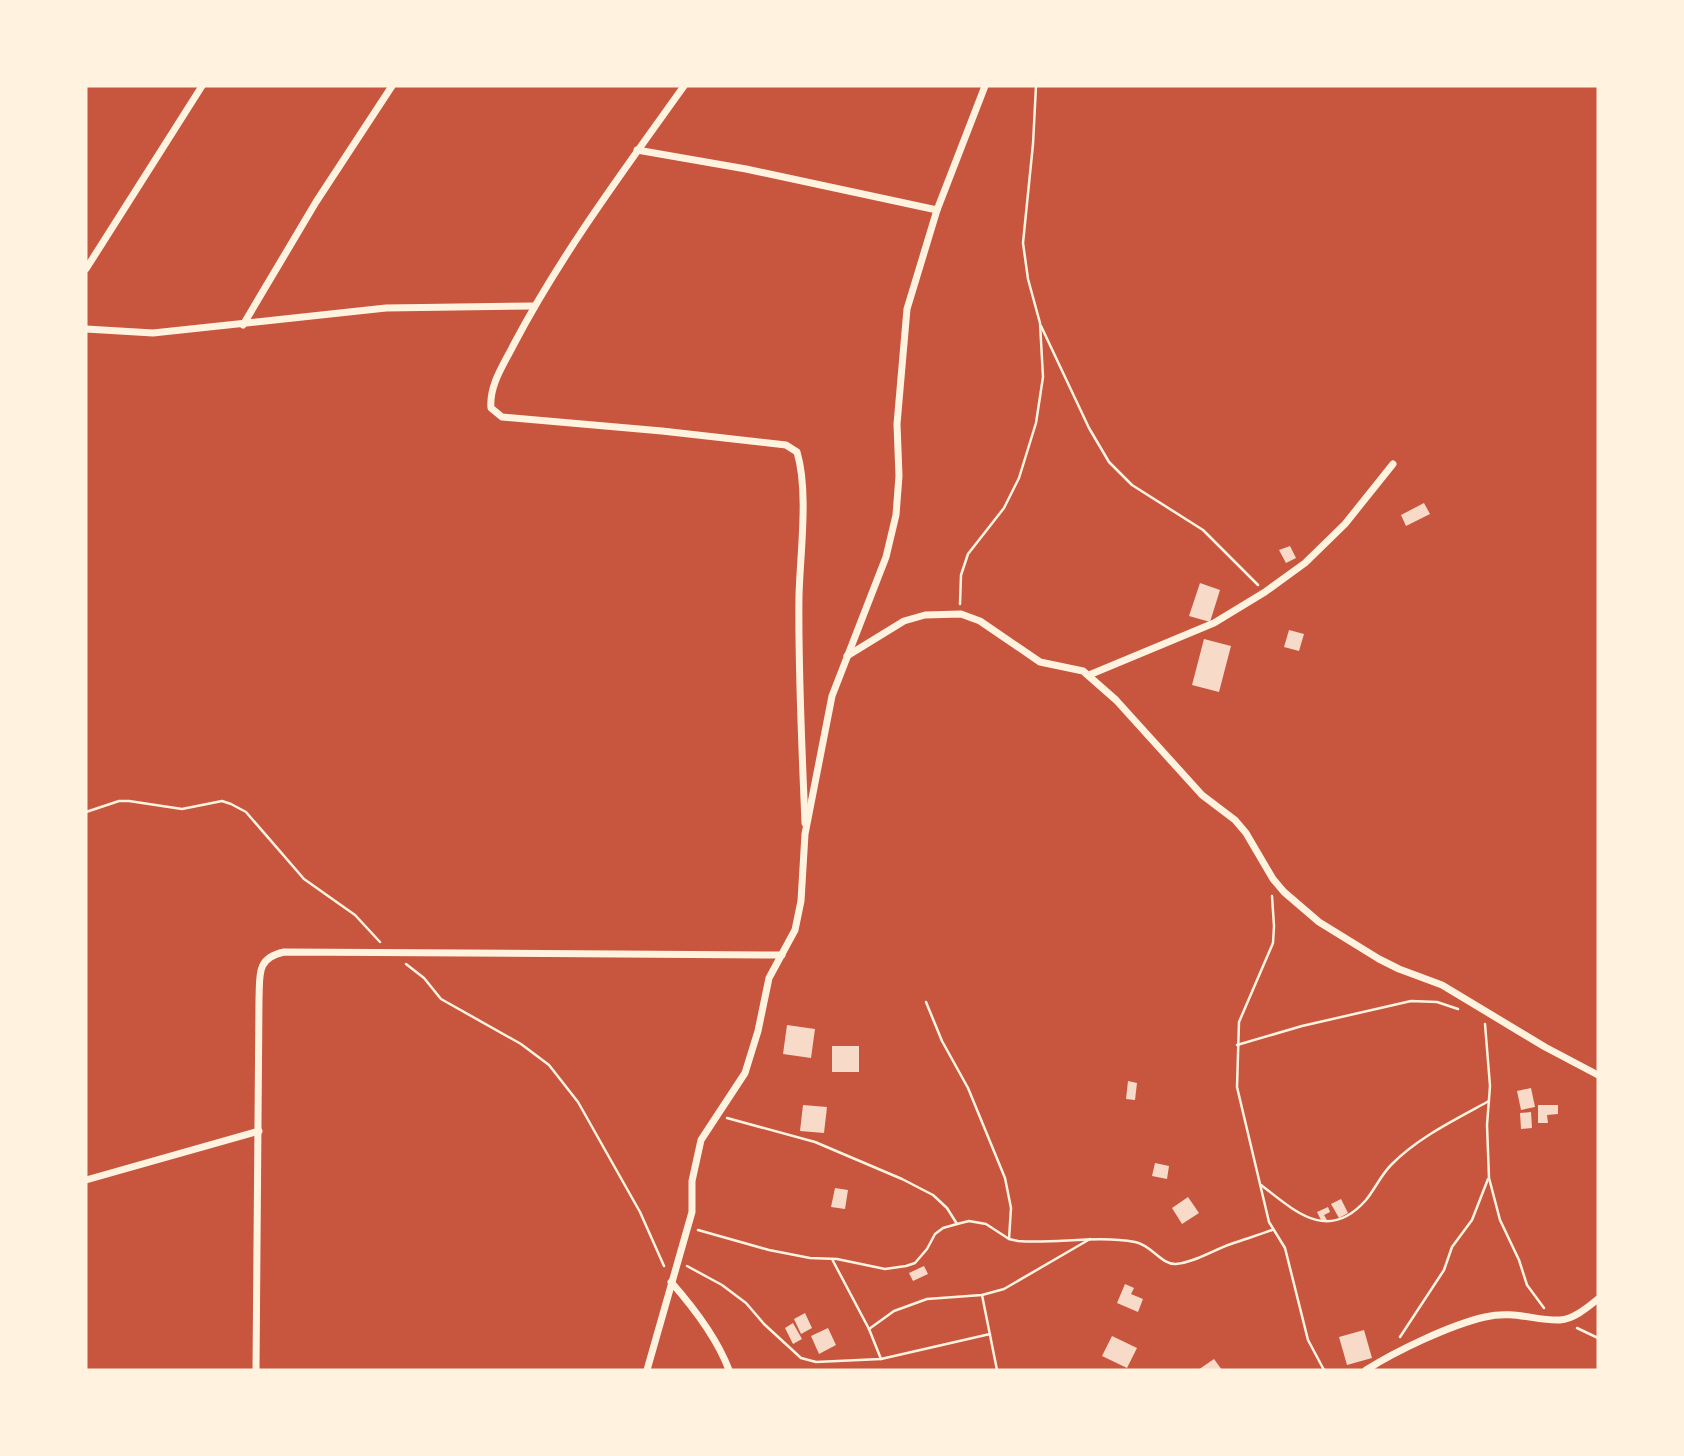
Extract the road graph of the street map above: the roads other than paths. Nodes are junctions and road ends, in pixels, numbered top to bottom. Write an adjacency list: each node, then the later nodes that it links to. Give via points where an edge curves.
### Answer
1 (202, 86): 7 (street)
2 (392, 86): 9 (street)
3 (684, 86): 5 (street)
4 (985, 86): 6 (street)
5 (637, 150): 6 (street); 8 (street)
6 (937, 210): 12 (street, via 907,309 893,533)
7 (86, 269)
8 (534, 306): 9 (street, via 386,308); 14 (street, via 490,397 491,408 502,417 786,444 797,452 803,519 799,598)
9 (243, 325): 10 (street, via 153,333)
10 (86, 329)
11 (1393, 464): 13 (street, via 1337,532 1265,592 1214,623)
12 (846, 656): 13 (street, via 904,621 961,614 980,621 1040,662); 14 (street, via 832,696)
13 (1089, 675): 16 (street, via 1202,794 1235,820 1283,892 1319,922 1399,969 1442,985)
14 (805, 834): 15 (street, via 801,901 795,930)
15 (782, 955): 17 (street, via 275,954 260,968); 19 (street, via 769,978 745,1073 701,1140 692,1181 692,1212)
16 (1598, 1075)
17 (259, 1131): 18 (street); 21 (street)
18 (86, 1180)
19 (671, 1281): 22 (street); 23 (street, via 705,1325)
20 (1598, 1299): 24 (street, via 1562,1320 1512,1314 1482,1317 1389,1355)
21 (257, 1370)
22 (647, 1370)
23 (729, 1370)
24 (1366, 1370)

